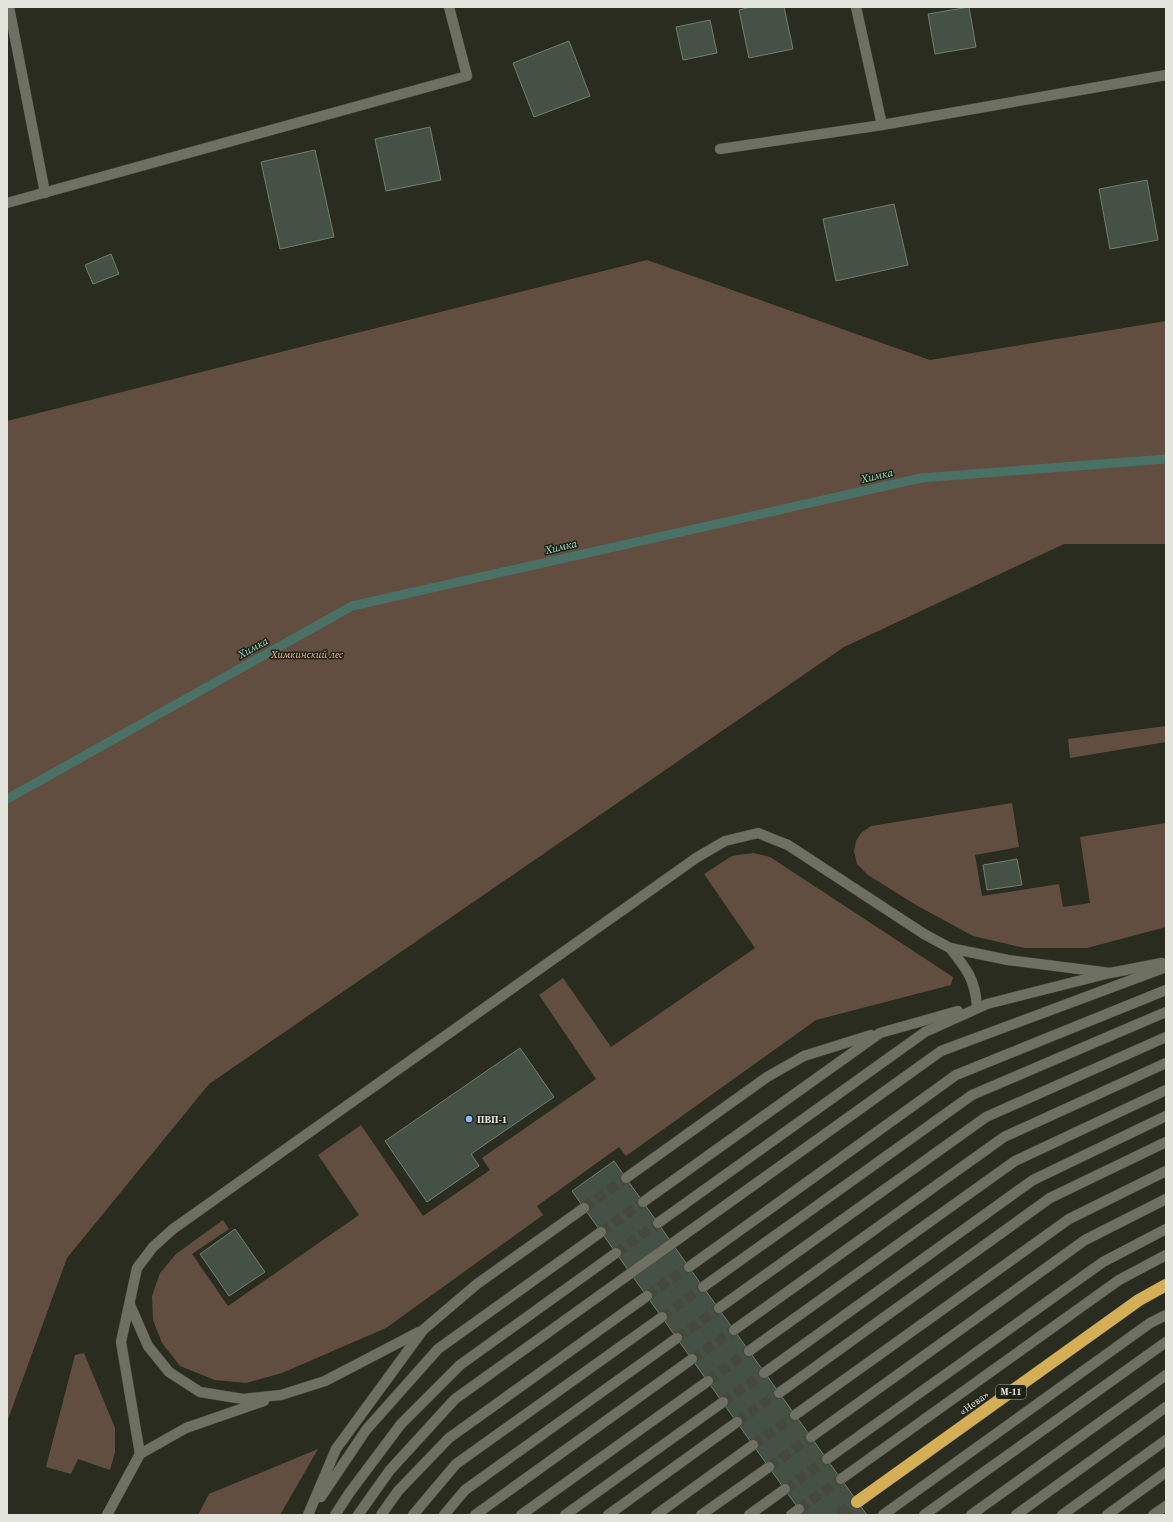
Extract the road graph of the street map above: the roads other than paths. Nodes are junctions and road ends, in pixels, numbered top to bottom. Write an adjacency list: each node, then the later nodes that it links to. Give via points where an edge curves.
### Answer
1 (8, 7): 7 (street)
2 (449, 7): 7 (street, via 467,76)
3 (856, 7): 5 (street)
4 (1166, 75): 5 (street)
5 (882, 125): 6 (street)
6 (720, 149)
7 (45, 193): 8 (street)
8 (7, 203)
9 (950, 948): 12 (street, via 1008,960); 14 (street, via 968,970); 36 (street, via 924,934 788,845 758,833 725,841 696,858 173,1229 153,1247 137,1268)
10 (1166, 962): 12 (street)
11 (1166, 966): 69 (street, via 941,1051 455,1399 390,1470)
12 (1110, 973): 14 (street)
13 (1166, 990): 32 (street, via 956,1075)
14 (982, 1005): 16 (street); 27 (street, via 925,1032)
15 (1166, 1012): 34 (street, via 972,1095)
16 (880, 1032): 23 (street, via 804,1056 766,1077); 25 (street)
17 (1166, 1037): 37 (street, via 986,1117)
18 (1166, 1063): 41 (street, via 1004,1137)
19 (1166, 1090): 44 (street, via 1015,1161)
20 (1166, 1116): 46 (street, via 1033,1180)
21 (1166, 1142): 49 (street, via 1050,1198)
22 (1166, 1170): 53 (street, via 1069,1219)
23 (626, 1178)
24 (1166, 1199): 55 (street, via 1085,1240)
25 (643, 1202)
26 (584, 1208): 40 (street, via 477,1284)
27 (658, 1223)
28 (1166, 1229): 59 (street, via 1103,1262)
29 (601, 1232): 67 (street, via 438,1349 366,1430)
30 (616, 1253): 68 (street, via 460,1364 401,1424)
31 (1166, 1255): 62 (street, via 1120,1280)
32 (689, 1267)
33 (1166, 1285): 64 (highway, «Нева» / М-11, via 1139,1300)
34 (704, 1287)
35 (647, 1296): 70 (street, via 449,1438 398,1490)
36 (130, 1305): 50 (street, via 148,1346 169,1372 200,1392 243,1399); 58 (street, via 121,1342)
37 (719, 1308)
38 (1166, 1315): 80 (street, via 1150,1323)
39 (662, 1317): 71 (street, via 456,1464)
40 (423, 1330): 50 (street, via 325,1380); 67 (street, via 336,1449)
41 (734, 1330)
42 (677, 1338): 72 (street, via 465,1490)
43 (1166, 1342): 81 (street)
44 (749, 1351)
45 (692, 1359): 73 (street)
46 (764, 1372)
47 (1166, 1376): 82 (street)
48 (708, 1381): 74 (street)
49 (779, 1392)
50 (281, 1395): 58 (street, via 186,1428)
51 (723, 1402): 75 (street)
52 (1166, 1408): 83 (street)
53 (795, 1415)
54 (737, 1422): 76 (street)
55 (811, 1437)
56 (1166, 1440): 84 (street)
57 (754, 1445): 77 (street)
58 (140, 1454): 66 (street)
59 (827, 1459)
60 (769, 1467): 78 (street)
61 (1166, 1472): 85 (street)
62 (841, 1479)
63 (785, 1489): 79 (street)
64 (857, 1502)
65 (1166, 1506): 86 (street)
66 (107, 1515)
67 (309, 1515)
68 (335, 1515)
69 (358, 1515)
70 (381, 1515)
71 (413, 1515)
72 (444, 1515)
73 (475, 1515)
74 (521, 1515)
75 (565, 1515)
76 (608, 1515)
77 (656, 1515)
78 (701, 1515)
79 (749, 1515)
80 (883, 1515)
81 (924, 1515)
82 (971, 1515)
83 (1016, 1515)
84 (1062, 1515)
85 (1107, 1515)
86 (1153, 1515)

